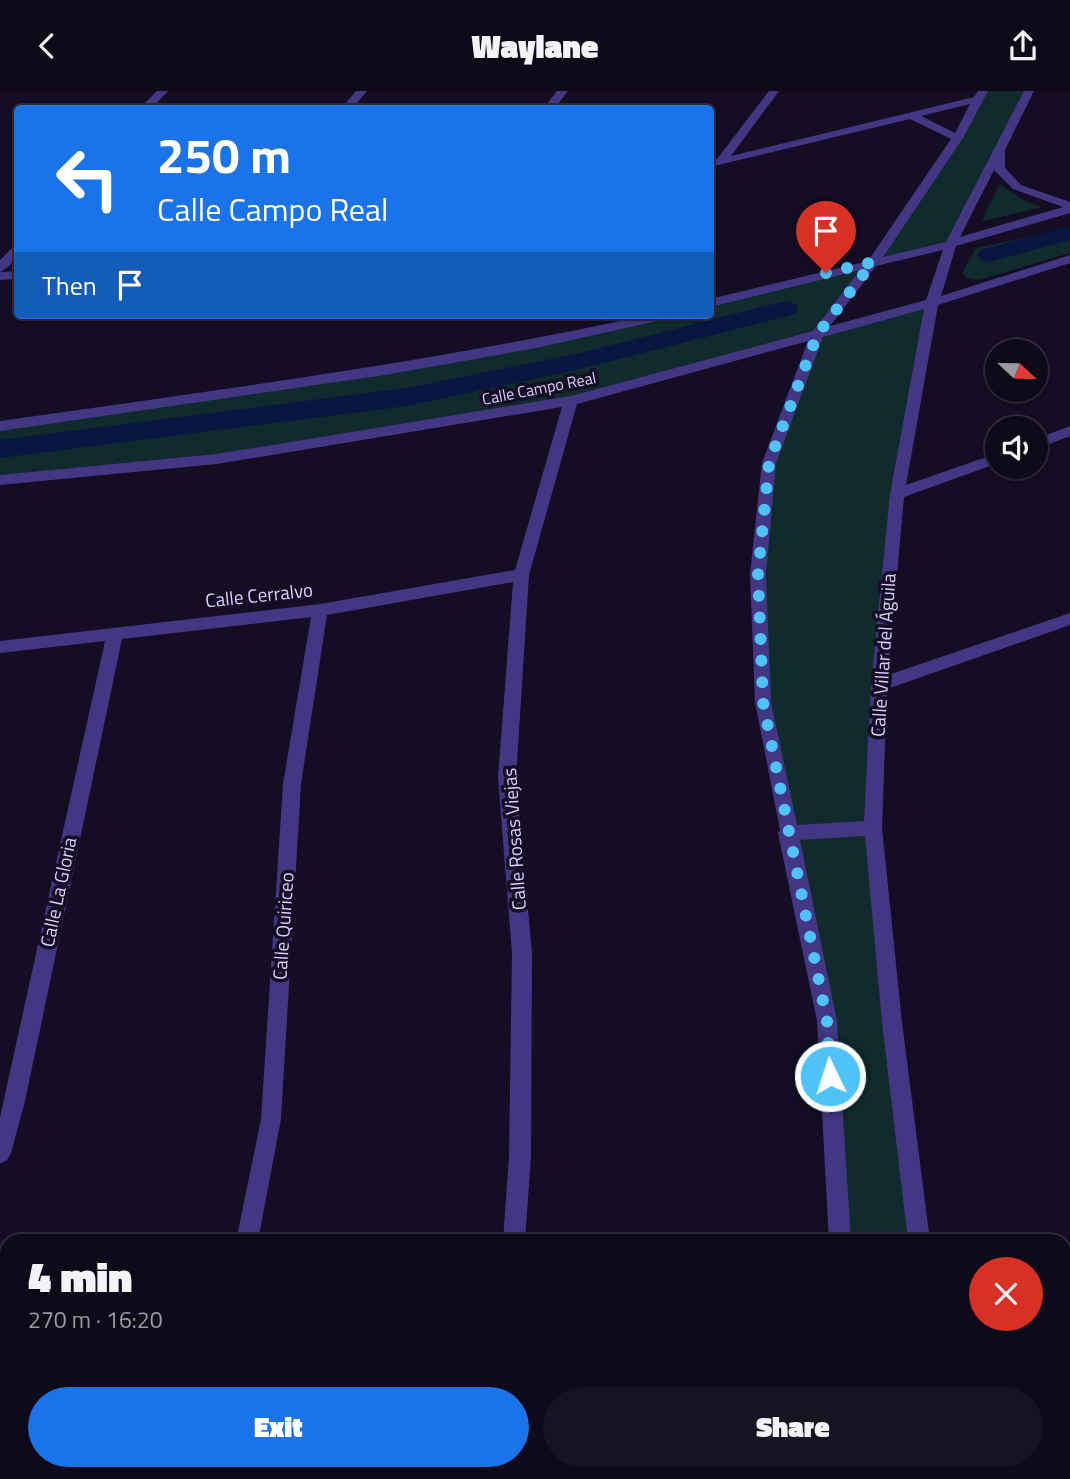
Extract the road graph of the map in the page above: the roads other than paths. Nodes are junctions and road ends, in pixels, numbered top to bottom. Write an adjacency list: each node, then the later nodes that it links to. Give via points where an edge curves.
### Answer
1 (163, 91): 7 (street)
2 (362, 91): 8 (street)
3 (563, 91): 9 (street)
4 (774, 91): 13 (street)
5 (1030, 91): 12 (street, Calle Villar del Águila)
6 (981, 95): 10 (street); 11 (street)
7 (149, 105)
8 (350, 105)
9 (551, 105)
10 (912, 116): 11 (street); 13 (street)
11 (957, 138): 18 (street)
12 (999, 149): 14 (street, via 999,169 1017,187); 15 (street, Calle Villar del Águila)
13 (716, 162)
14 (1070, 207): 15 (street)
15 (951, 244): 18 (street); 21 (street, Calle Villar del Águila)
16 (14, 251): 19 (street)
17 (1070, 259): 21 (street, Calle Campo Real)
18 (873, 262): 20 (street); 23 (street)
19 (0, 268)
20 (714, 302)
21 (932, 303): 23 (street, Calle Campo Real); 30 (street, Calle Villar del Águila)
22 (648, 319): 25 (street, via 385,371)
23 (817, 335): 24 (street, Calle Campo Real); 38 (street, via 769,463 758,574 763,702)
24 (571, 401): 29 (street, Calle Campo Real, via 217,459); 31 (street, Calle Rosas Viejas)
25 (0, 426)
26 (1070, 431): 27 (street)
27 (1048, 439)
28 (985, 463): 30 (street)
29 (0, 480)
30 (897, 495): 36 (street, Calle Villar del Águila)
31 (521, 575): 32 (street, Calle Cerralvo); 41 (street, Calle Rosas Viejas, via 507,778 522,953)
32 (320, 610): 34 (street, Calle Cerralvo); 40 (street, Calle Quiriceo, via 292,784 271,1119)
33 (1070, 619): 36 (street)
34 (115, 632): 35 (street, Calle Cerralvo); 39 (street, Calle La Gloria)
35 (0, 647)
36 (878, 685): 37 (street, Calle Villar del Águila)
37 (873, 828): 38 (street); 43 (street, Calle Villar del Águila, via 891,1022)
38 (787, 833): 42 (street, via 827,1021)
39 (0, 1153)
40 (248, 1234)
41 (514, 1234)
42 (841, 1234)
43 (918, 1234)

